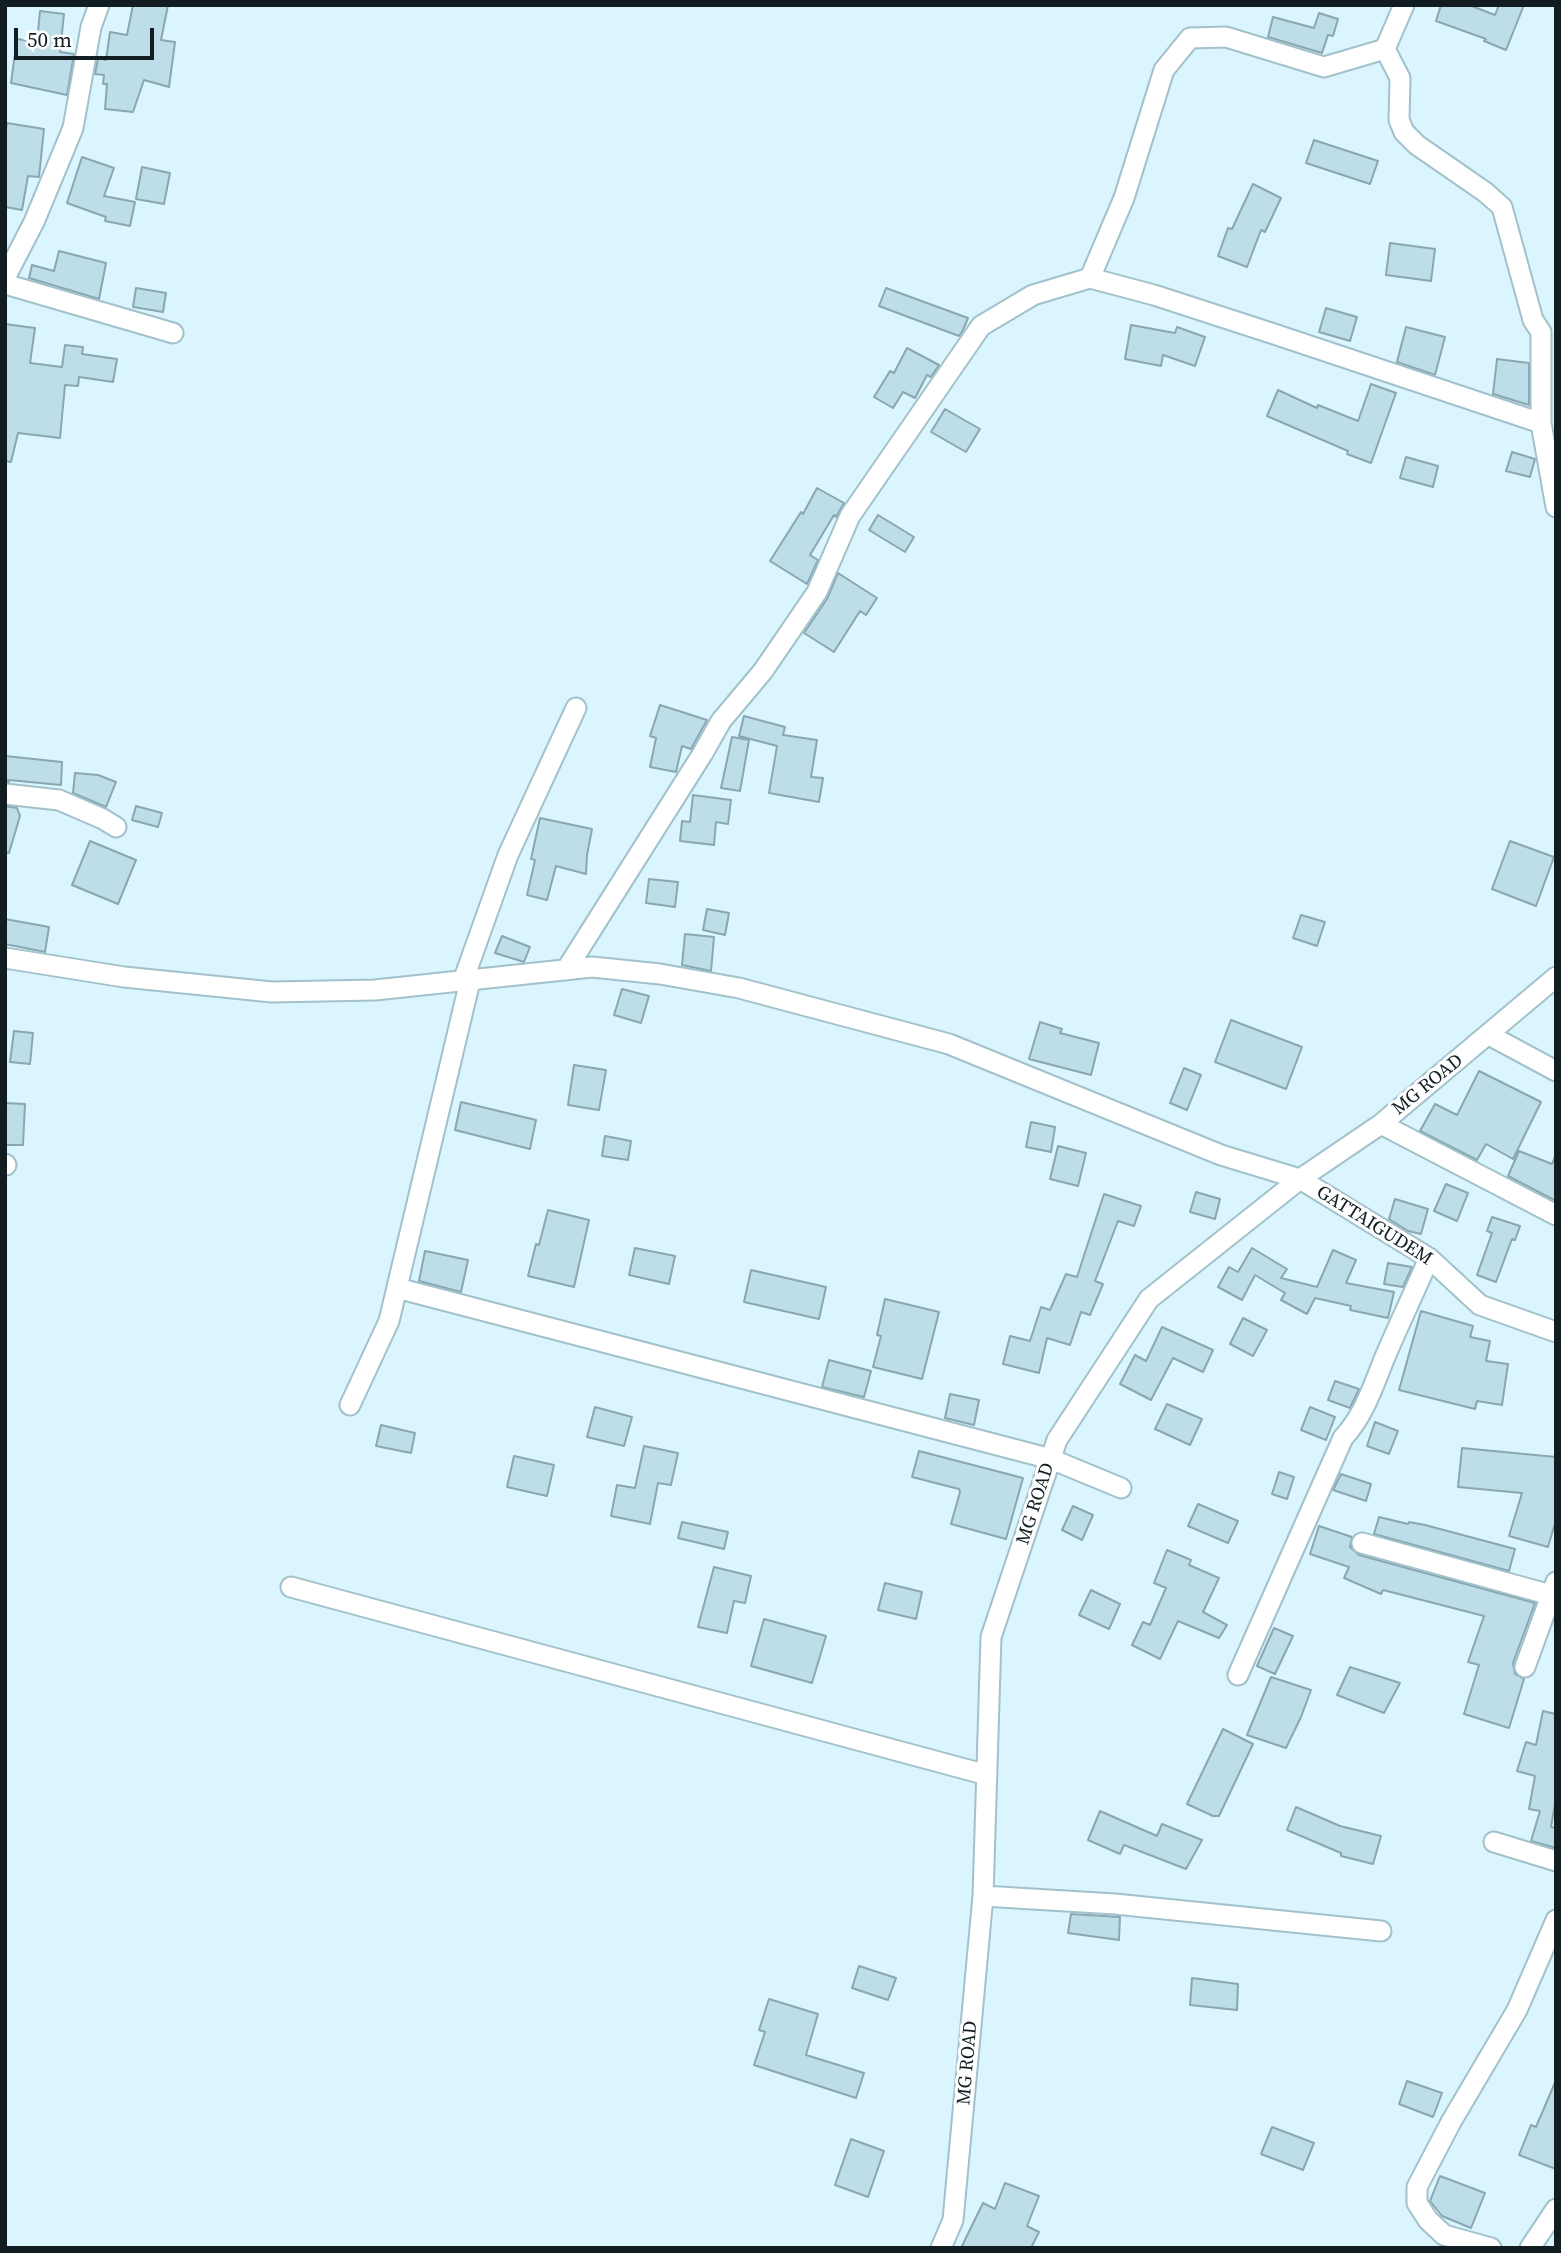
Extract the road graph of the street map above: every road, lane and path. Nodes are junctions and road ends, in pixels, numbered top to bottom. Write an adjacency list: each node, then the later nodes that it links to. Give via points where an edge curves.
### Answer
1 (99, 5): 4 (street, via 73,128)
2 (1404, 5): 3 (street)
3 (1385, 49): 5 (street, via 1324,67 1226,37 1191,38 1164,70 1124,198); 8 (street, via 1400,78 1399,120 1404,132 1502,207 1533,320)
4 (5, 278)
5 (1090, 278): 9 (street); 15 (street, via 1033,295 981,326 850,516 817,592 763,671 720,721)
6 (5, 284): 7 (street)
7 (173, 333)
8 (1549, 335): 9 (street)
9 (1541, 423): 10 (street)
10 (1556, 507)
11 (576, 708): 17 (street, via 508,855)
12 (5, 794): 13 (street, via 59,800)
13 (116, 827)
14 (5, 958): 17 (street, GATTAIGUDEM, via 124,977 272,992 375,990)
15 (566, 970): 17 (street, GATTAIGUDEM); 21 (street, GATTAIGUDEM, via 592,967 660,974 739,988 949,1044 1221,1155)
16 (1556, 977): 18 (street, MG ROAD)
17 (466, 981): 24 (street)
18 (1489, 1035): 19 (street); 20 (street, MG ROAD)
19 (1556, 1070)
20 (1381, 1124): 21 (street, MG ROAD); 22 (street)
21 (1300, 1180): 23 (street, GATTAIGUDEM); 27 (street, MG ROAD, via 1149,1298 1057,1440)
22 (1556, 1215)
23 (1429, 1258): 25 (street, GATTAIGUDEM, via 1480,1305); 33 (street, via 1371,1398 1343,1438)
24 (397, 1288): 26 (street, via 389,1321); 27 (street)
25 (1556, 1332)
26 (350, 1405)
27 (1051, 1458): 28 (street); 34 (street, MG ROAD, via 991,1637)
28 (1121, 1488)
29 (1362, 1543): 31 (street)
30 (291, 1587): 34 (street)
31 (1553, 1589): 32 (street)
32 (1525, 1667)
33 (1238, 1675)
34 (987, 1775): 37 (street, MG ROAD)
35 (1494, 1842): 36 (street)
36 (1556, 1861)
37 (983, 1896): 39 (street, via 1115,1904); 41 (street, MG ROAD, via 953,2220)
38 (1556, 1920): 42 (street, via 1517,2011 1417,2187 1417,2203 1444,2235)
39 (1381, 1931)
40 (1556, 2209): 43 (street)
41 (941, 2248)
42 (1491, 2248)
43 (1530, 2248)

